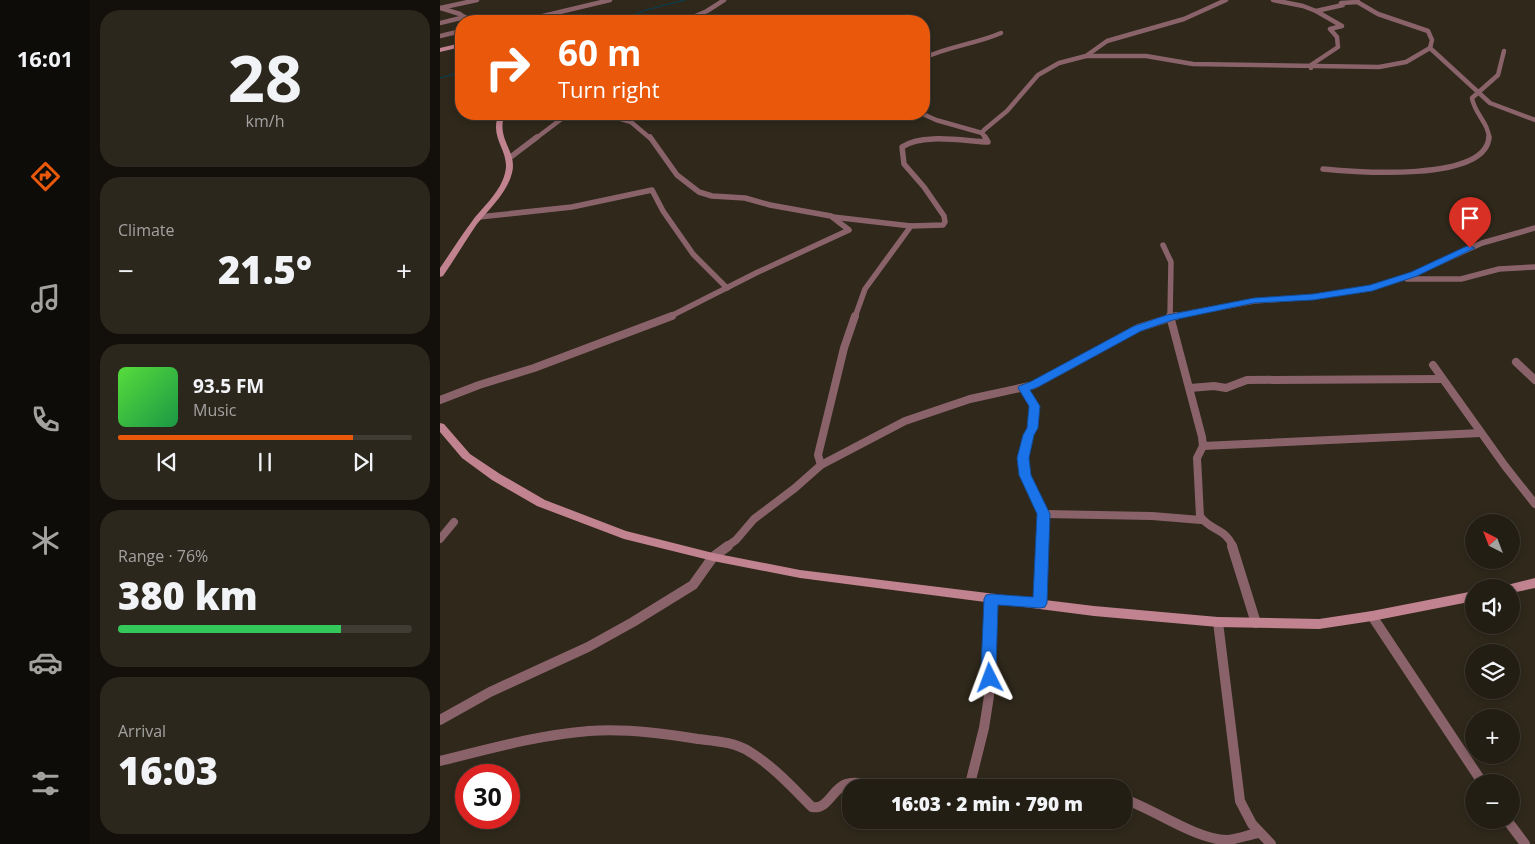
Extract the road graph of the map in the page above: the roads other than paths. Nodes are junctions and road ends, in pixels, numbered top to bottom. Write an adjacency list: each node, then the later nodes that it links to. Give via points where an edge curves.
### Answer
1 (477, 0): 7 (street)
2 (610, 0): 10 (street)
3 (724, 0): 11 (street)
4 (1226, 0): 22 (street, via 1184,20 1099,44)
5 (1272, 0): 8 (street)
6 (1356, 1): 8 (street); 18 (street, via 1378,14 1428,31 1432,40)
7 (440, 8): 9 (street)
8 (1316, 11): 23 (street, via 1342,26 1330,29 1337,37 1338,47)
9 (459, 15)
10 (545, 15)
11 (699, 15)
12 (455, 19): 13 (street)
13 (440, 23)
14 (455, 32): 16 (street)
15 (1001, 33): 21 (street)
16 (440, 36)
17 (455, 46): 19 (main road)
18 (1430, 48): 23 (street, via 1412,60 1392,66); 24 (street)
19 (440, 50)
20 (1504, 51): 24 (street, via 1499,75)
21 (930, 55)
22 (1086, 56): 23 (street, via 1146,56 1193,64); 30 (street, via 1038,75 1007,111)
23 (1311, 68)
24 (1476, 92): 29 (street, via 1502,109); 32 (street, via 1472,104 1488,129 1490,140 1478,156 1447,168 1420,171)
25 (930, 117): 30 (street)
26 (501, 120): 31 (main road, via 498,131)
27 (560, 120): 31 (street)
28 (624, 120): 33 (street, via 648,135 678,175 699,192)
29 (1535, 120)
30 (982, 133): 35 (street, via 988,142 939,140 904,144 904,164 924,187 945,222 934,227)
31 (508, 159): 34 (main road, via 510,169 503,186)
32 (1323, 169)
33 (831, 216): 35 (street); 41 (street, via 849,230)
34 (479, 217): 39 (main road); 41 (street, via 572,207 652,190 693,254)
35 (911, 226): 53 (street, via 865,289 844,348 831,399 818,455)
36 (1535, 228): 40 (street, via 1482,243)
37 (1163, 246): 42 (street, via 1172,262)
38 (1535, 266): 40 (street, via 1499,269 1461,279)
39 (440, 274)
40 (1400, 278): 42 (street, via 1352,292 1254,300)
41 (728, 288): 49 (street, via 674,315)
42 (1170, 317): 47 (street, via 1138,328); 48 (street)
43 (1516, 362): 46 (street)
44 (1433, 365): 45 (street)
45 (1442, 379): 48 (street, via 1247,380 1226,388); 51 (street)
46 (1535, 380)
47 (1023, 388): 53 (street, via 970,399 905,421); 55 (street, via 1034,406 1033,428 1023,458 1025,475)
48 (1190, 388): 52 (street)
49 (440, 400)
50 (440, 426): 59 (main road, via 466,456 496,478 541,503 624,535)
51 (1481, 433): 52 (street); 54 (street)
52 (1203, 446): 56 (street, via 1197,458)
53 (821, 465): 59 (street, via 754,519 736,540)
54 (1535, 504)
55 (1044, 514): 56 (street); 64 (street)
56 (1201, 520): 67 (street, via 1225,532 1230,539)
57 (454, 522): 58 (street)
58 (440, 539)
59 (713, 558): 63 (main road, via 800,574); 68 (street, via 693,585 633,622)
60 (1535, 583): 61 (main road)
61 (1520, 586)
62 (1465, 598): 65 (main road)
63 (991, 599): 64 (main road); 71 (street, via 990,697)
64 (1040, 603): 66 (main road)
65 (1372, 616): 67 (main road, via 1319,624); 70 (street)
66 (1218, 622): 67 (main road); 75 (street, via 1240,801 1244,815)
67 (1256, 623)
68 (440, 720)
69 (440, 761): 72 (street, via 560,735 590,731 657,732 731,744 749,751 812,807 823,806)
70 (1477, 774)
71 (971, 779)
72 (842, 784)
73 (1132, 801): 75 (street, via 1215,838 1227,840)
74 (1513, 829): 77 (street)
75 (1258, 833): 76 (street)
76 (1271, 844)
77 (1524, 844)

